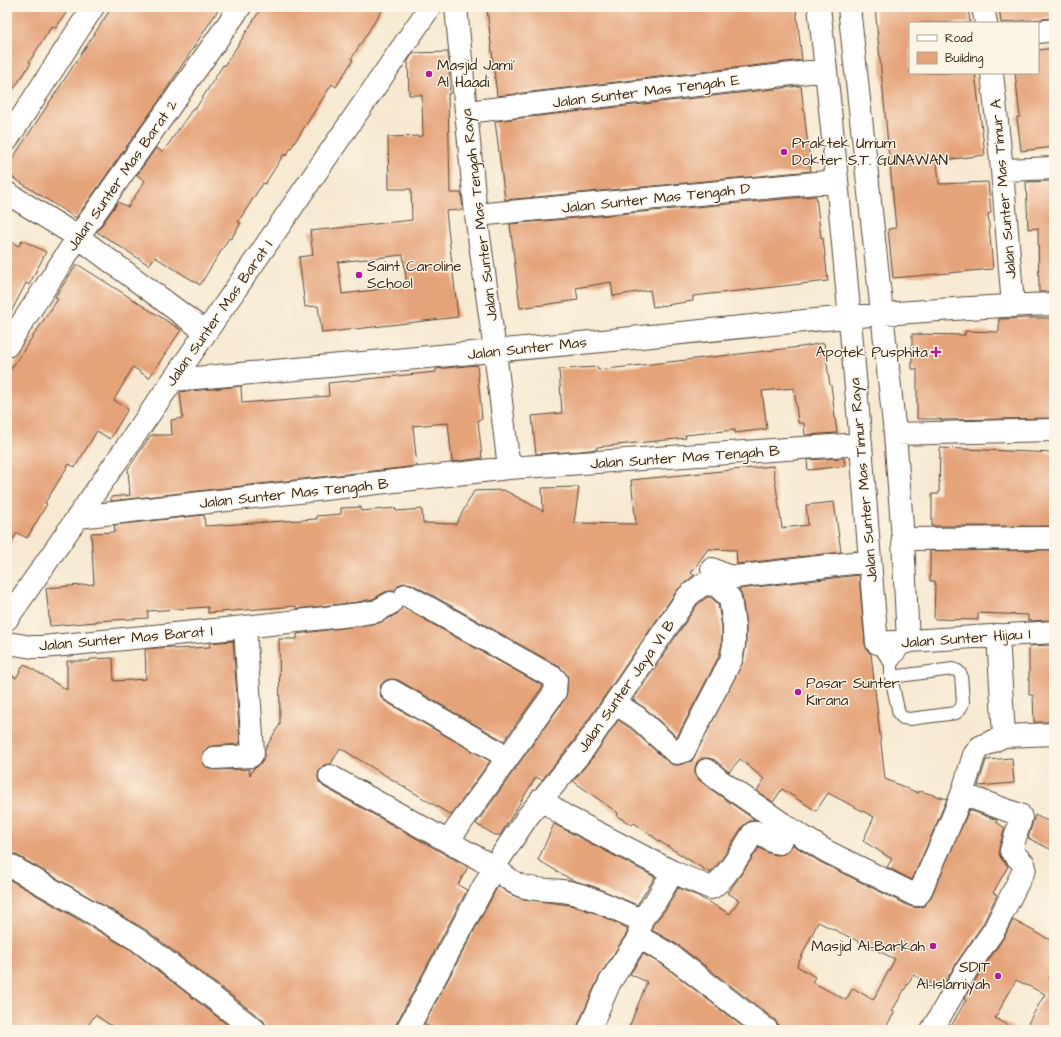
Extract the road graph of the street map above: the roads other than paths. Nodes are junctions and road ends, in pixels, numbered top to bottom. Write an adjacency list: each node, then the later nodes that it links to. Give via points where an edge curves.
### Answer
1 (93, 7): 14 (street)
2 (240, 7): 20 (street, Jalan Sunter Mas Barat 2)
3 (430, 7): 25 (street, Jalan Sunter Mas Barat I)
4 (456, 7): 13 (street, Jalan Sunter Mas Tengah Raya)
5 (819, 7): 11 (street, Jalan Sunter Mas Timur Raya)
6 (849, 7): 23 (street)
7 (984, 7): 8 (street)
8 (986, 22)
9 (1054, 30): 10 (street)
10 (1039, 32)
11 (826, 70): 13 (street, Jalan Sunter Mas Tengah E); 17 (street, Jalan Sunter Mas Timur Raya)
12 (992, 74): 16 (street, Jalan Sunter Mas Timur A)
13 (467, 112): 19 (street, Jalan Sunter Mas Tengah Raya)
14 (7, 140)
15 (1054, 168): 16 (street)
16 (1002, 170): 22 (street, Jalan Sunter Mas Timur A)
17 (837, 181): 19 (street, Jalan Sunter Mas Tengah D); 24 (street, Jalan Sunter Mas Timur Raya)
18 (7, 192): 20 (street)
19 (476, 215): 27 (street, Jalan Sunter Mas Tengah Raya)
20 (78, 237): 25 (street); 26 (street, Jalan Sunter Mas Barat 2)
21 (1054, 304): 22 (street, Jalan Sunter Mas)
22 (1013, 306): 23 (street, Jalan Sunter Mas)
23 (881, 314): 24 (street, Jalan Sunter Mas); 30 (street)
24 (849, 316): 27 (street, Jalan Sunter Mas); 31 (street, Jalan Sunter Mas Timur Raya)
25 (206, 332): 28 (street, Jalan Sunter Mas Barat I)
26 (7, 346)
27 (496, 351): 28 (street, Jalan Sunter Mas); 32 (street)
28 (173, 380): 33 (street, Jalan Sunter Mas Barat I)
29 (1054, 430): 30 (street)
30 (895, 434): 35 (street)
31 (860, 444): 32 (street, Jalan Sunter Mas Tengah B); 36 (street, Jalan Sunter Mas Timur Raya)
32 (509, 468): 33 (street, Jalan Sunter Mas Tengah B)
33 (78, 517): 38 (street, Jalan Sunter Mas Barat I)
34 (1054, 538): 35 (street)
35 (903, 539): 42 (street)
36 (869, 561): 37 (street, via 735,577); 44 (street, Jalan Sunter Mas Timur Raya)
37 (714, 577): 48 (street, Jalan Sunter Jaya VI B, via 688,596); 48 (street, via 730,598 734,645 731,660 684,751 676,753 638,718)
38 (7, 619)
39 (245, 627): 43 (street, Jalan Sunter Mas Barat I, via 43,647); 51 (street, Jalan Sunter Mas Barat I, via 377,611 398,599 514,654 556,680 555,692); 52 (street, via 254,753 251,756)
40 (1054, 632): 41 (street, Jalan Sunter Hijau I)
41 (998, 635): 42 (street, Jalan Sunter Hijau I); 50 (street)
42 (908, 642): 44 (street, Jalan Sunter Hijau I); 45 (lane)
43 (7, 643)
44 (878, 643): 45 (lane)
45 (891, 664): 46 (lane)
46 (891, 677): 46 (lane, via 899,714 903,718 956,712 962,706 961,675 953,668)
47 (392, 690): 51 (street)
48 (615, 703): 56 (street, Jalan Sunter Jaya VI B, via 583,750)
49 (1054, 734): 50 (street)
50 (1004, 736): 55 (street, via 980,747 974,754)
51 (507, 756): 58 (street)
52 (214, 758)
53 (708, 770): 57 (street)
54 (330, 776): 58 (street)
55 (962, 794): 57 (street, via 920,892 915,895 826,851); 67 (street, via 1020,815 1011,851 1025,868 994,930 967,969)
56 (541, 799): 60 (street, Jalan Sunter Jaya VI B); 61 (street, via 566,816)
57 (790, 828): 61 (street, via 779,843 756,832 753,833 713,888)
58 (448, 841): 60 (street)
59 (7, 864): 63 (street, via 138,940)
60 (494, 867): 62 (street, via 524,886 585,896); 64 (street, Jalan Sunter Jaya VI B)
61 (673, 872): 62 (street)
62 (640, 928): 65 (street, via 610,982); 66 (street, via 670,955)
63 (255, 1030)
64 (407, 1030)
65 (589, 1030)
66 (767, 1030)
67 (932, 1030)

